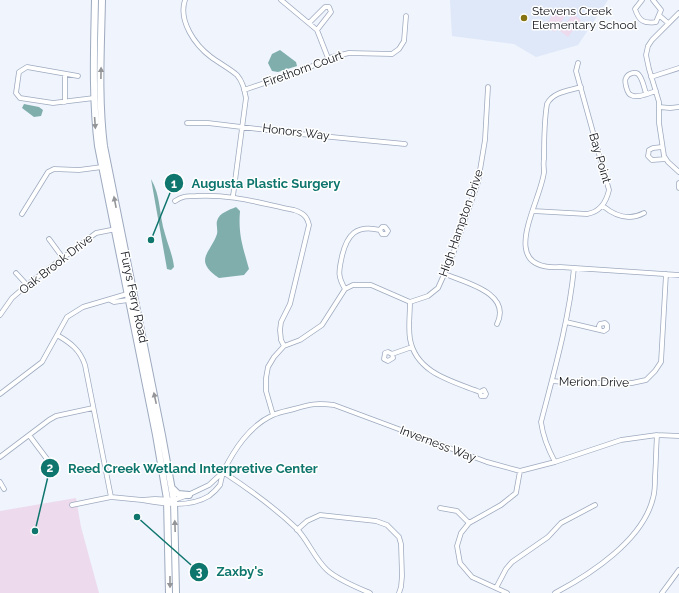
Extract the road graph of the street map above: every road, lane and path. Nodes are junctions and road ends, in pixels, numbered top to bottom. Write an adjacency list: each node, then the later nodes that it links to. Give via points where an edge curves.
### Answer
1 (95, 0): 26 (main road, Furys Ferry Road)
2 (102, 0): 45 (main road, Furys Ferry Road, one-way to 2, via 102,125)
3 (185, 0): 23 (street, via 185,21 200,48 237,76 244,85)
4 (280, 0): 11 (street)
5 (642, 0): 10 (street, via 635,9 637,14 645,23)
6 (653, 0): 9 (street, via 662,10)
7 (679, 13): 12 (street)
8 (406, 16): 15 (street, Firethorn Court, via 404,40 392,54 349,53)
9 (660, 16): 10 (street); 12 (street)
10 (656, 22): 13 (street)
11 (309, 23): 14 (street); 14 (street, via 325,7 329,7 331,12)
12 (668, 23): 13 (street)
13 (662, 29): 20 (street, via 648,46 646,55)
14 (317, 30): 15 (street)
15 (328, 58): 23 (street, Firethorn Court, via 308,68)
16 (578, 63): 22 (street, Bay Point, via 576,72)
17 (679, 68): 20 (street)
18 (65, 74): 19 (street); 27 (street); 27 (street, via 27,67 19,72 16,90 20,98)
19 (78, 76)
20 (651, 77): 24 (street)
21 (488, 87): 51 (street, High Hampton Drive, via 485,140 478,182)
22 (581, 87): 41 (street, Bay Point, via 609,190); 42 (street, via 550,98 547,104 544,172)
23 (244, 90): 31 (street, via 246,98)
24 (656, 91): 25 (street); 28 (street)
25 (646, 93): 25 (street, via 631,96 628,93 626,77 629,74 638,74)
26 (94, 98): 27 (street); 35 (main road, Furys Ferry Road, one-way to 35, via 95,124)
27 (65, 102)
28 (659, 107): 29 (street); 33 (street)
29 (679, 107)
30 (187, 123): 31 (street, Honors Way, via 208,122)
31 (242, 126): 32 (street, Honors Way); 39 (street)
32 (405, 144)
33 (662, 147): 34 (street); 34 (street, via 649,150 648,156 652,160)
34 (666, 159): 36 (street)
35 (102, 167): 43 (street, via 79,170 54,169 48,172); 45 (main road, Furys Ferry Road)
36 (679, 172)
37 (679, 183): 38 (street)
38 (679, 188)
39 (233, 196): 40 (street, via 180,197); 63 (street, via 294,210 303,213 307,218 309,226 290,304 281,322 280,340)
40 (175, 201)
41 (602, 206): 42 (street, via 587,214); 44 (street, via 623,216 637,217)
42 (533, 210): 49 (street, via 525,237 529,256 538,265 546,268)
43 (22, 214)
44 (644, 214)
45 (117, 228): 48 (street, Oak Brook Drive, via 96,233); 56 (main road, Furys Ferry Road); 80 (main road, Furys Ferry Road, one-way to 45)
46 (380, 230): 55 (street, via 363,229 349,236 345,243 339,275)
47 (49, 239): 48 (street)
48 (63, 258): 54 (street, Oak Brook Drive)
49 (574, 268): 52 (street); 59 (street)
50 (16, 273): 54 (street)
51 (445, 274): 57 (street, High Hampton Drive, via 438,288 428,296); 60 (street, via 494,298 501,315)
52 (666, 274): 53 (street); 66 (street, Merion Drive, via 661,362 646,380 632,383)
53 (679, 275)
54 (27, 285): 58 (street, Oak Brook Drive, via 12,298)
55 (345, 289): 57 (street, via 353,285 371,286); 63 (street, via 322,325 300,340)
56 (128, 297): 62 (street, via 113,297 83,307 67,317); 86 (main road, Furys Ferry Road)
57 (410, 302): 64 (street)
58 (0, 315)
59 (566, 322): 61 (street); 66 (street)
60 (497, 324)
61 (600, 330)
62 (57, 335): 68 (street, via 42,362); 69 (street, via 74,346 82,358)
63 (284, 346): 70 (street, via 268,366 266,378 266,390)
64 (412, 347): 65 (street); 67 (street, via 417,358 431,372)
65 (392, 354)
66 (552, 381): 75 (street, via 541,422 546,444)
67 (480, 392)
68 (0, 394)
69 (93, 408): 71 (street, via 56,416); 85 (street)
70 (273, 415): 77 (street, Inverness Way, via 317,403 334,405 487,462); 78 (street, Inverness Way, via 242,439)
71 (29, 435): 74 (street); 76 (street)
72 (657, 435): 73 (street, Inverness Way); 75 (street, Inverness Way, via 621,440); 99 (street, via 654,497 639,530 586,576)
73 (679, 436)
74 (0, 457)
75 (555, 462): 77 (street, Inverness Way)
76 (50, 463)
77 (520, 471): 90 (street, via 516,493 501,505)
78 (222, 472): 81 (street, Inverness Way); 83 (street, Inverness Way, via 220,485); 91 (street, via 268,503)
79 (0, 482): 82 (street)
80 (172, 487): 84 (main road, via 178,494); 86 (main road, Furys Ferry Road)
81 (206, 487): 83 (street); 84 (street, Inverness Way)
82 (4, 489)
83 (211, 494): 86 (street, via 191,503)
84 (189, 495): 86 (street, Inverness Way)
85 (111, 497): 86 (street); 87 (street)
86 (171, 501): 94 (main road, Furys Ferry Road, one-way to 94); 95 (main road, Furys Ferry Road, one-way to 86)
87 (72, 505)
88 (595, 505): 93 (street, via 561,523 548,537 512,562)
89 (440, 508): 90 (street, via 457,511)
90 (468, 522): 93 (street, via 457,546 460,562 472,577)
91 (297, 530): 96 (street, via 326,570); 97 (street, via 320,515 376,521 387,525 399,537 402,576)
92 (679, 570): 100 (street)
93 (496, 588): 98 (street)
94 (170, 593)
95 (176, 593)
96 (370, 593)
97 (399, 593)
98 (507, 593)
99 (555, 593)
100 (662, 593)

